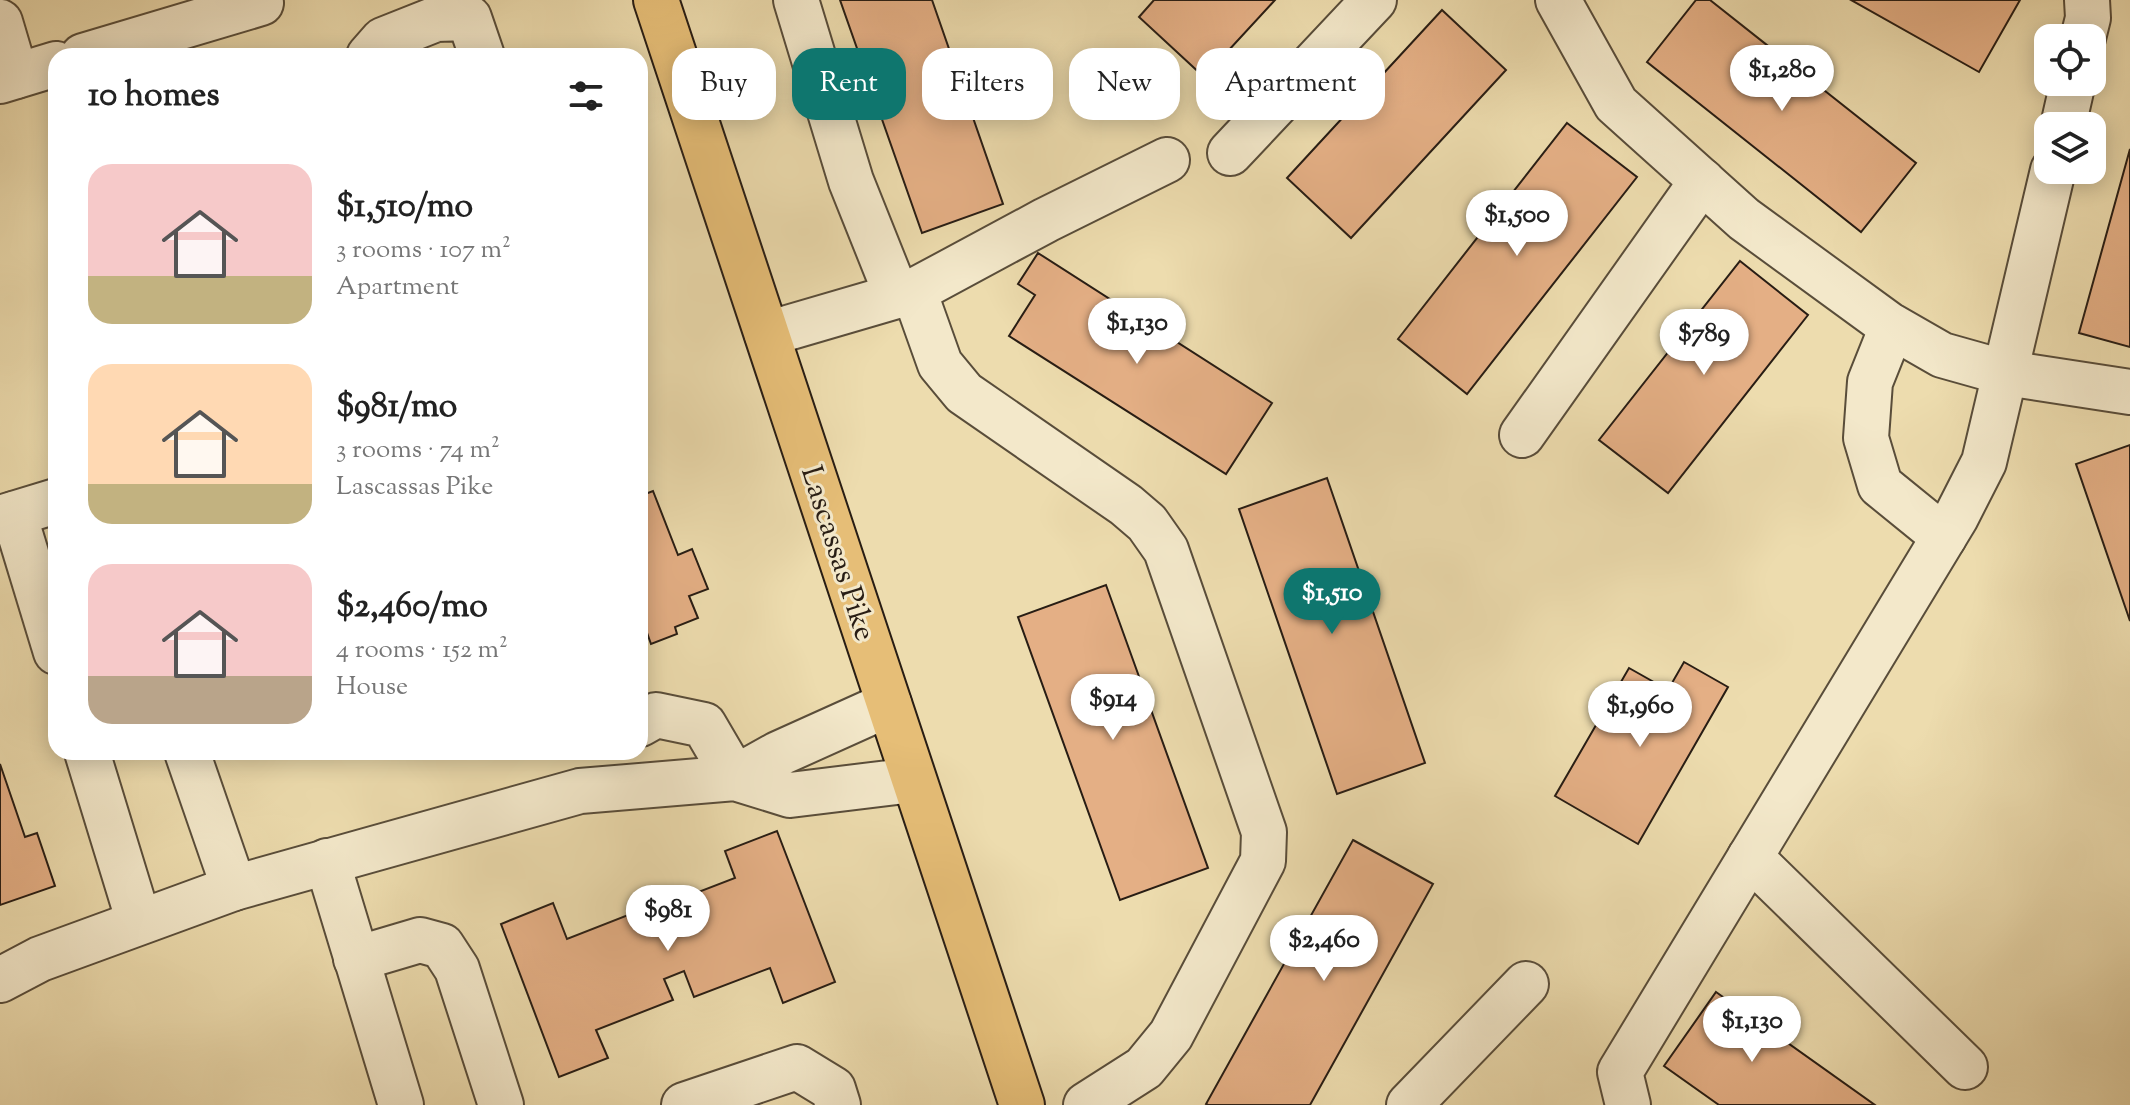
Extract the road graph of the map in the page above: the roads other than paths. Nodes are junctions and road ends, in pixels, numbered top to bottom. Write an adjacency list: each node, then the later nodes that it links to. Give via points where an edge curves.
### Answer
1 (656, 0): 19 (main road, Lascassas Pike)
2 (796, 0): 17 (street, via 851,181)
3 (1374, 0): 13 (street)
4 (1558, 0): 15 (street, via 1616,104)
5 (2087, 0): 8 (street)
6 (261, 3): 9 (street)
7 (0, 22): 12 (street)
8 (2086, 24)
9 (110, 48)
10 (376, 48): 11 (street, via 383,40 436,19 469,18)
11 (479, 48)
12 (24, 74)
13 (1230, 153)
14 (1167, 160): 17 (street)
15 (1702, 181): 18 (street, via 1744,219); 22 (street)
16 (2050, 184): 20 (street)
17 (906, 293): 19 (street); 47 (street, via 940,364 964,393 1126,505 1166,550 1264,832 1263,861 1171,1035 1144,1068)
18 (1892, 327): 20 (street, via 1942,355); 25 (street, via 1870,382 1866,438 1880,485)
19 (767, 334): 27 (main road, Lascassas Pike)
20 (2006, 373): 21 (street); 25 (street, via 1984,462)
21 (2130, 392)
22 (1522, 435)
23 (48, 503): 24 (street)
24 (7, 516): 26 (street)
25 (1944, 537): 34 (street)
26 (48, 630)
27 (889, 704): 32 (street); 33 (main road, Lascassas Pike)
28 (648, 720): 32 (street, via 656,715 704,725)
29 (89, 760): 37 (street)
30 (190, 760): 36 (street)
31 (602, 771): 32 (street); 35 (street, via 565,795)
32 (735, 778): 33 (street, via 790,795)
33 (913, 780): 46 (main road, Lascassas Pike)
34 (1750, 857): 41 (street); 49 (street, via 1620,1072)
35 (327, 861): 36 (street); 38 (street)
36 (234, 888): 37 (street)
37 (139, 922): 39 (street)
38 (356, 959): 43 (street); 44 (street, via 420,940 442,946 457,969)
39 (0, 980)
40 (1526, 984): 48 (street)
41 (1965, 1067)
42 (712, 1101): 45 (street, via 797,1067 833,1089)
43 (401, 1105)
44 (501, 1105)
45 (838, 1105)
46 (1022, 1105)
47 (1086, 1105)
48 (1409, 1105)
49 (1628, 1105)

